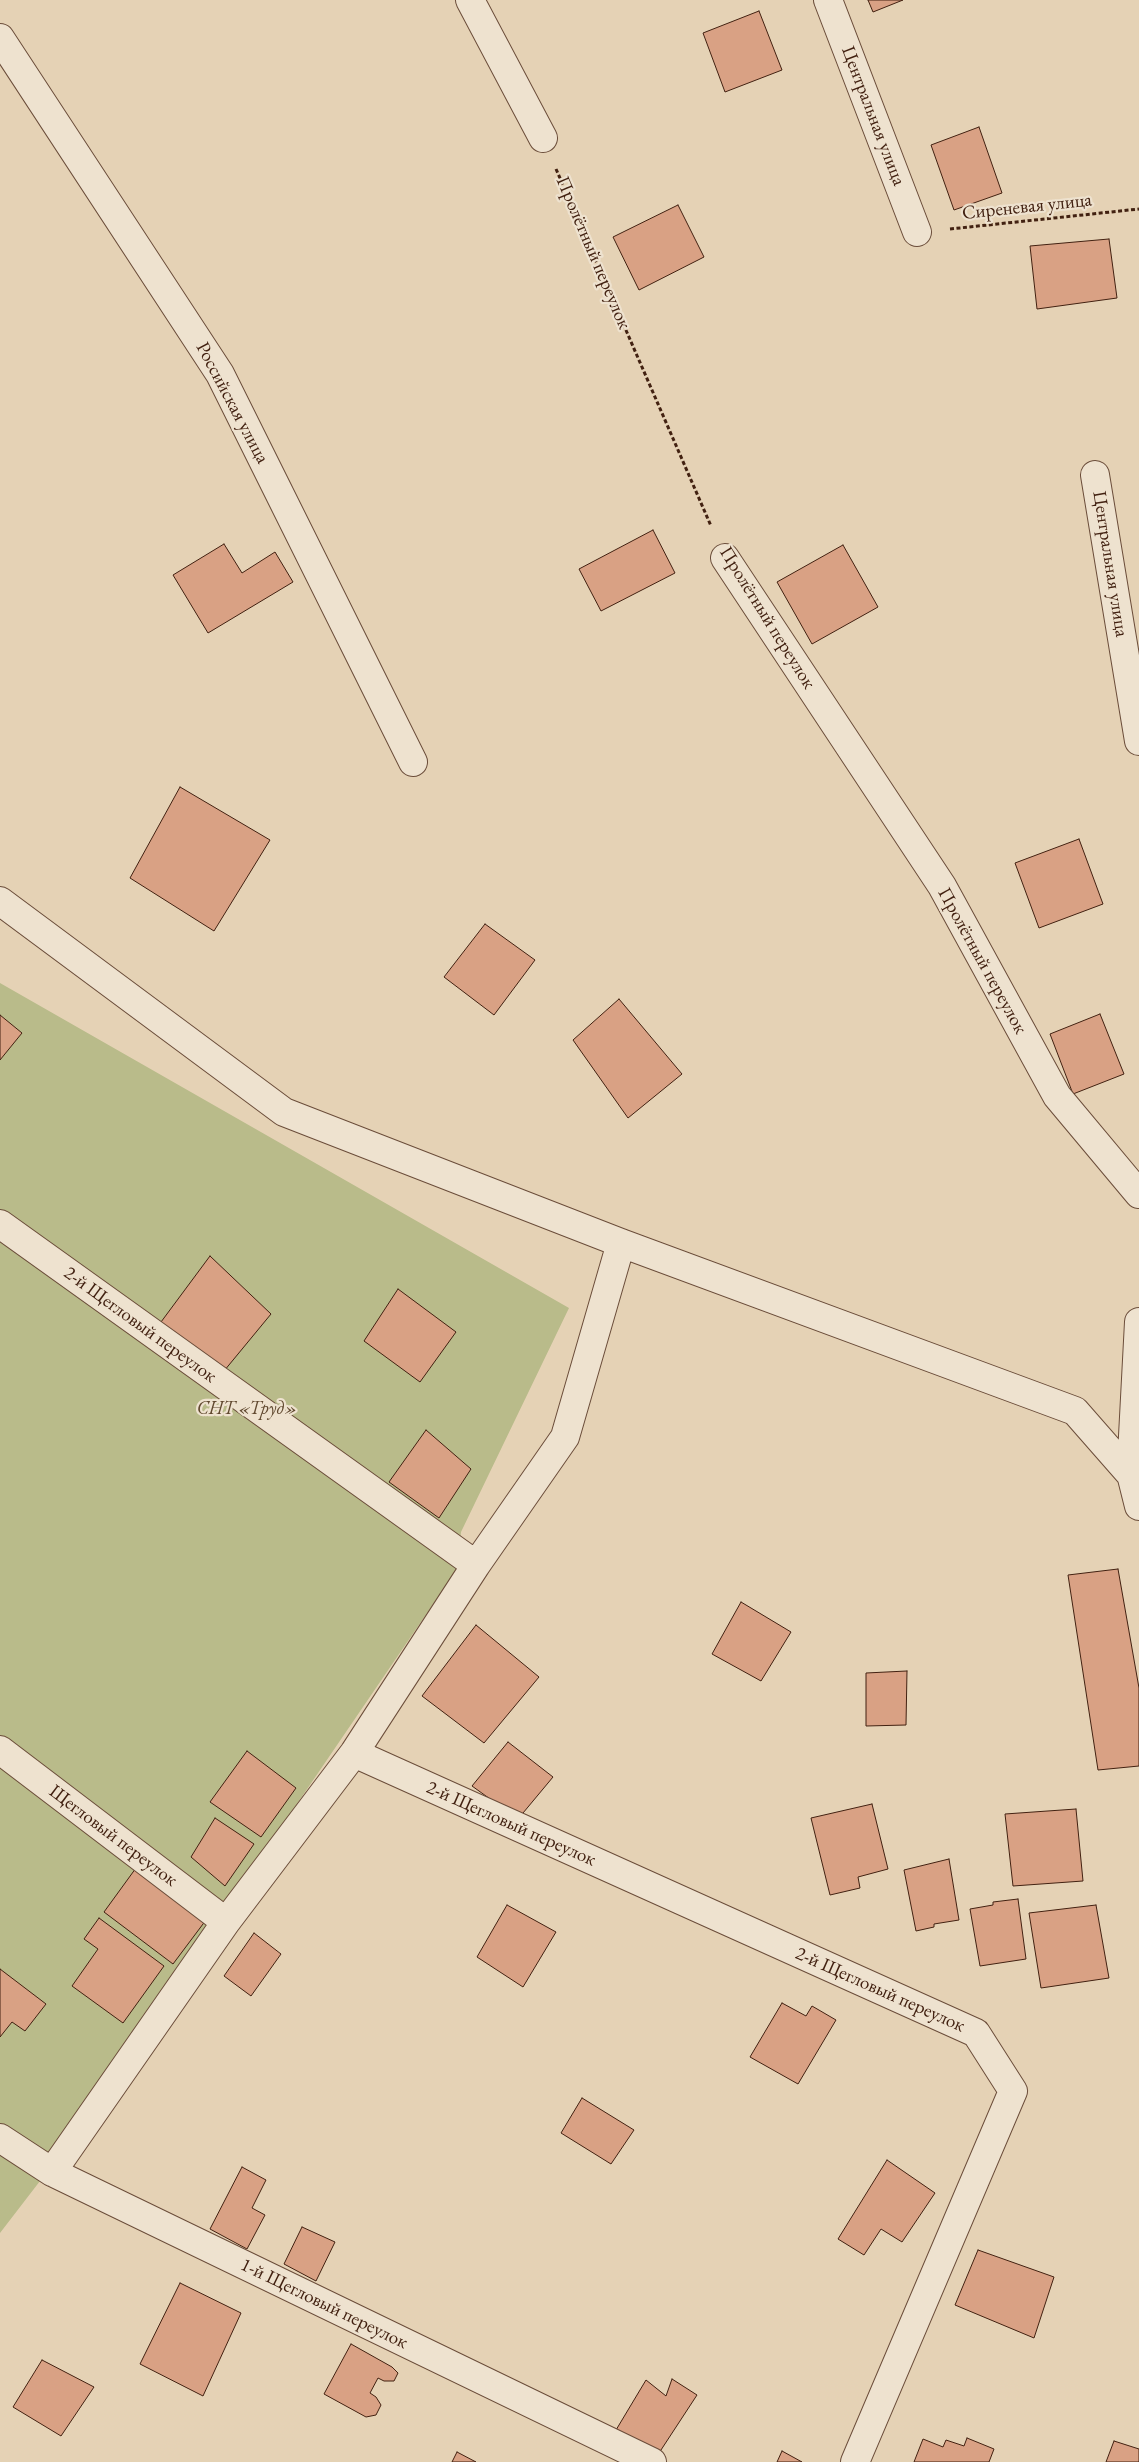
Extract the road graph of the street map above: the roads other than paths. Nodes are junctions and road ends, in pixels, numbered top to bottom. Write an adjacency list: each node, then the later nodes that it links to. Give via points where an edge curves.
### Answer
1 (470, 0): 4 (street)
2 (828, 0): 5 (street, Центральная улица)
3 (0, 38): 9 (street, Российская улица, via 220,374)
4 (543, 138)
5 (918, 232)
6 (1095, 476): 8 (street, Центральная улица)
7 (725, 558): 11 (street, Пролётный переулок, via 942,886 1057,1096)
8 (1139, 741)
9 (413, 762)
10 (0, 901): 13 (street, via 284,1112)
11 (1139, 1194)
12 (0, 1224): 17 (street, 2-й Щегловый переулок)
13 (620, 1243): 15 (street, via 1075,1411); 17 (street, via 565,1437)
14 (1139, 1322): 15 (street)
15 (1135, 1479): 16 (street)
16 (1139, 1506)
17 (476, 1565): 19 (street)
18 (0, 1750): 20 (street, Щегловый переулок)
19 (354, 1753): 20 (street); 24 (street, 2-й Щегловый переулок, via 976,2033 1013,2091)
20 (226, 1922): 22 (street)
21 (0, 2138): 22 (street, 1-й Щегловый переулок)
22 (52, 2172): 23 (street, 1-й Щегловый переулок)
23 (652, 2462)
24 (855, 2462)

